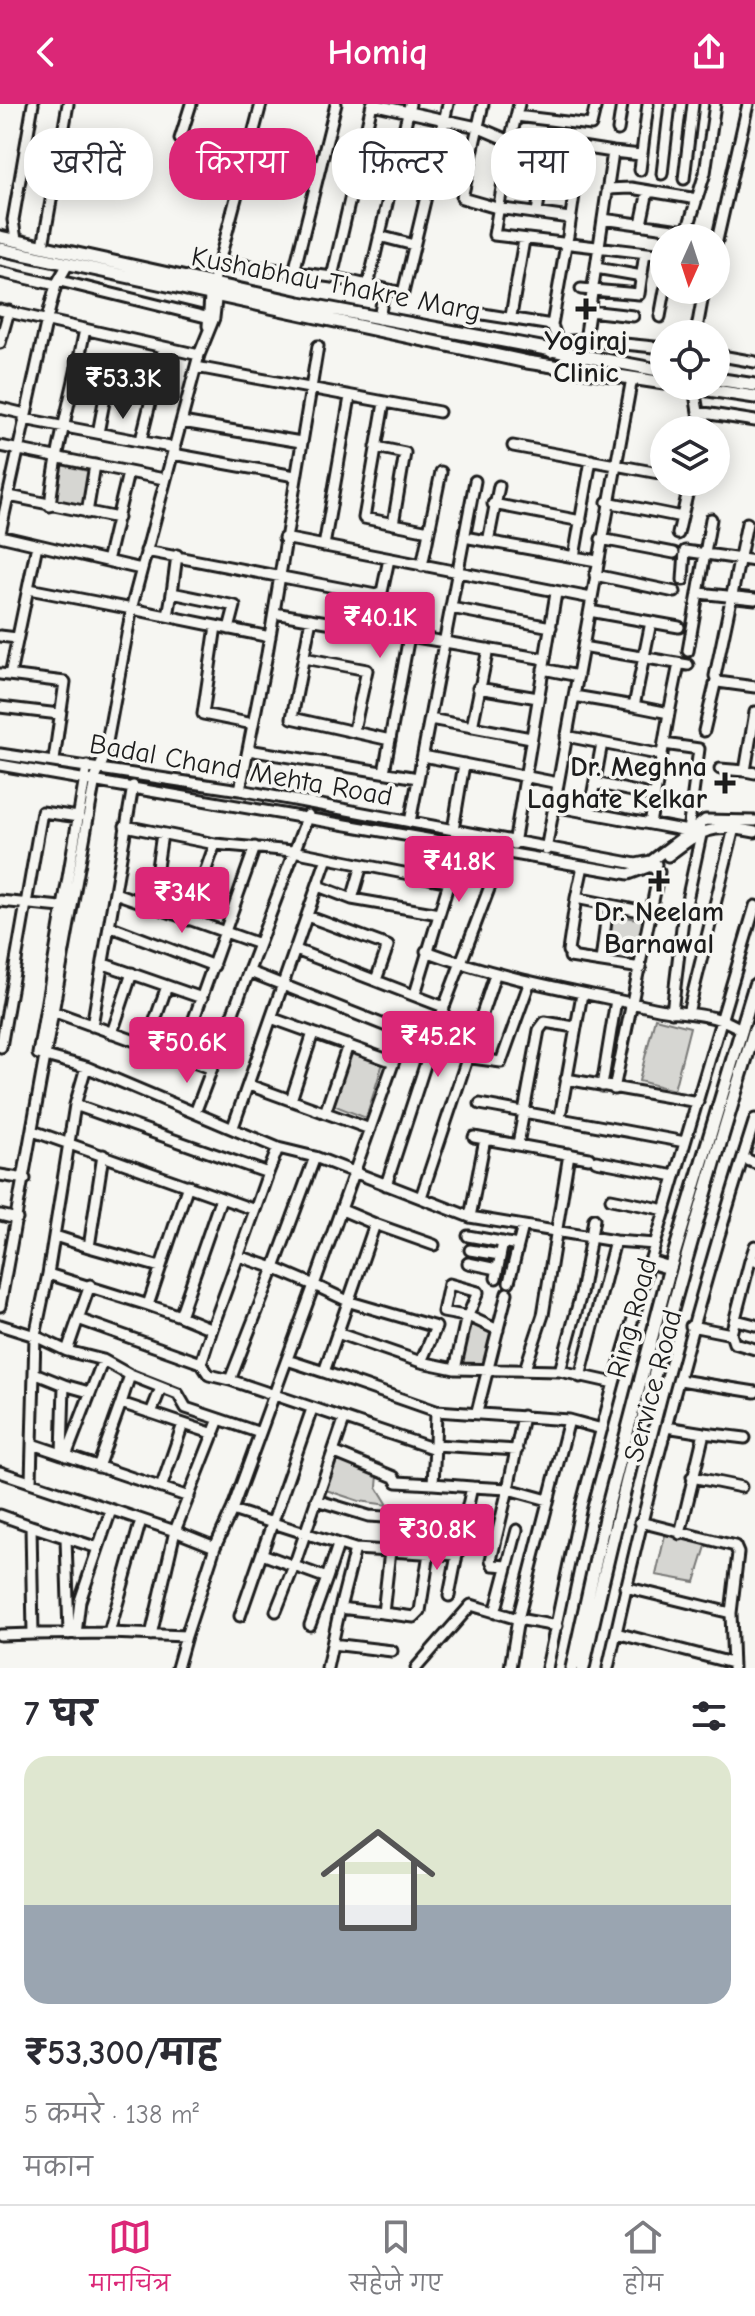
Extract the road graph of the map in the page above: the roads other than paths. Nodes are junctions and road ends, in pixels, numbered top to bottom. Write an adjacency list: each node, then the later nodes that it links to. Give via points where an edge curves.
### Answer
1 (33, 104): 45 (street, via 13,220)
2 (68, 104): 49 (street)
3 (191, 104): 21 (street)
4 (261, 104): 54 (street)
5 (336, 104): 58 (street)
6 (372, 104): 17 (street); 60 (street)
7 (448, 104): 19 (street)
8 (483, 104): 20 (street)
9 (519, 104): 18 (street)
10 (596, 104): 18 (street, via 591,125)
11 (622, 104): 23 (street)
12 (648, 104): 27 (street)
13 (670, 104): 29 (street)
14 (693, 104): 30 (street)
15 (715, 104): 33 (street)
16 (748, 104): 42 (street)
17 (410, 108): 19 (street); 43 (street)
18 (516, 116): 22 (street)
19 (445, 120): 20 (street); 47 (street)
20 (477, 127): 24 (street); 37 (street, via 462,198)
21 (183, 128)
22 (513, 128)
23 (618, 130)
24 (491, 133)
25 (596, 149): 26 (street)
26 (613, 152): 27 (street); 31 (street)
27 (641, 155): 28 (street)
28 (640, 170)
29 (662, 174)
30 (684, 179)
31 (607, 189): 32 (street); 40 (street)
32 (648, 191): 33 (street); 41 (street)
33 (697, 199): 41 (street, via 687,231)
34 (499, 200): 37 (street)
35 (539, 200): 38 (street)
36 (573, 200): 39 (street)
37 (497, 208): 38 (street); 46 (street, via 494,235)
38 (537, 213): 39 (street)
39 (570, 218): 48 (street)
40 (603, 219): 41 (street); 50 (street)
41 (641, 224)
42 (721, 224)
43 (379, 236): 47 (street); 62 (street)
44 (0, 237): 45 (main road, Kushabhau Thakre Marg)
45 (16, 240): 49 (main road, Kushabhau Thakre Marg)
46 (524, 240): 48 (street); 72 (street)
47 (414, 245): 63 (street, via 403,293)
48 (566, 245): 50 (street); 77 (street)
49 (43, 246): 66 (main road, Kushabhau Thakre Marg)
50 (599, 247): 52 (street); 56 (street)
51 (0, 249): 55 (main road, Kushabhau Thakre Marg)
52 (645, 253): 53 (street); 59 (street)
53 (650, 254)
54 (221, 262): 58 (street); 66 (street)
55 (68, 264): 61 (street); 66 (main road, Kushabhau Thakre Marg)
56 (596, 268): 59 (street); 65 (street)
57 (0, 272): 61 (street)
58 (294, 272): 60 (street)
59 (642, 276): 67 (street)
60 (332, 277): 62 (street)
61 (58, 283): 74 (street); 76 (street)
62 (368, 286): 63 (street)
63 (384, 289): 75 (street)
64 (581, 289): 65 (street)
65 (593, 290): 67 (street); 70 (street)
66 (215, 293): 75 (main road, Kushabhau Thakre Marg); 76 (street, via 214,318); 92 (main road, Kushabhau Thakre Marg, via 527,362)
67 (639, 294): 70 (street, via 633,319)
68 (662, 304): 73 (street)
69 (4, 310): 74 (street); 80 (street)
70 (589, 311): 79 (street)
71 (483, 314): 72 (street)
72 (511, 316): 77 (street)
73 (660, 317)
74 (47, 319): 78 (street); 105 (street)
75 (379, 319): 83 (main road, Kushabhau Thakre Marg)
76 (207, 321): 85 (street)
77 (552, 325): 83 (street)
78 (85, 329): 82 (street); 88 (street)
79 (585, 340): 83 (street); 84 (street)
80 (0, 343)
81 (318, 346): 97 (street)
82 (164, 347): 85 (street); 93 (street)
83 (555, 347): 90 (main road, Kushabhau Thakre Marg)
84 (650, 347)
85 (199, 355): 89 (street)
86 (730, 358): 87 (street)
87 (755, 362)
88 (78, 365): 91 (street); 108 (street)
89 (196, 367): 97 (street); 107 (street)
90 (650, 368)
91 (110, 371): 93 (street); 109 (street)
92 (632, 378): 94 (main road, Kushabhau Thakre Marg); 120 (street)
93 (155, 381): 110 (street)
94 (650, 381)
95 (730, 381): 96 (main road)
96 (755, 385)
97 (311, 390): 99 (street); 111 (street)
98 (730, 393): 100 (main road)
99 (350, 397): 102 (street); 148 (street)
100 (755, 397)
101 (693, 400): 106 (street, via 698,412)
102 (384, 403): 104 (street); 114 (street)
103 (0, 408): 105 (street)
104 (439, 412)
105 (25, 416): 108 (street); 115 (street)
106 (755, 421)
107 (182, 422): 111 (street); 116 (street)
108 (65, 428): 109 (street); 117 (street)
109 (98, 433): 110 (street)
110 (141, 440): 116 (street)
111 (301, 442): 124 (street)
112 (0, 446): 115 (street)
113 (513, 446): 118 (street)
114 (376, 447): 139 (street, via 364,518); 139 (street, via 405,453)
115 (19, 448): 117 (street); 128 (street)
116 (174, 451): 124 (street); 125 (street)
117 (55, 457): 119 (street); 132 (street)
118 (591, 460): 120 (street); 137 (street)
119 (95, 465): 123 (street); 133 (street)
120 (615, 465): 121 (street); 130 (street)
121 (650, 471)
122 (441, 472): 140 (street)
123 (128, 473): 125 (street); 135 (street)
124 (295, 476): 144 (street)
125 (164, 479): 149 (street)
126 (475, 481): 143 (street)
127 (499, 486): 131 (street)
128 (9, 496): 132 (street); 142 (street)
129 (687, 496): 134 (street)
130 (607, 502): 134 (street); 145 (street)
131 (493, 504): 137 (street); 146 (street)
132 (50, 506): 133 (street)
133 (87, 513): 135 (street)
134 (682, 517): 141 (street)
135 (118, 518): 156 (street)
136 (711, 519): 151 (street)
137 (581, 521): 153 (street)
138 (747, 523): 154 (street)
139 (393, 524): 140 (street)
140 (429, 531): 159 (street)
141 (678, 534)
142 (0, 535): 147 (street)
143 (464, 537): 146 (street); 161 (street)
144 (284, 538): 148 (street); 163 (street)
145 (601, 539): 150 (street); 157 (street)
146 (488, 542): 153 (street)
147 (37, 545): 156 (street); 165 (street)
148 (324, 546): 155 (street)
149 (146, 551): 152 (street); 160 (street)
150 (674, 553)
151 (707, 554): 154 (street); 164 (street, via 685,551); 169 (street)
152 (177, 555): 163 (street); 167 (street)
153 (574, 557): 157 (street)
154 (739, 557): 158 (street); 171 (street)
155 (389, 559): 159 (street); 163 (street, via 381,595)
156 (107, 561): 160 (street)
157 (597, 561): 162 (street)
158 (755, 561)
159 (422, 566): 161 (street)
160 (141, 569): 174 (street)
161 (457, 573): 168 (street); 173 (street)
162 (595, 575): 166 (street); 170 (street)
163 (279, 576): 176 (street)
164 (683, 580)
165 (29, 589): 174 (street); 187 (street)
166 (675, 592)
167 (172, 593): 177 (street); 183 (street, via 235,606)
168 (556, 593): 170 (street); 181 (street)
169 (699, 593): 171 (street); 191 (street)
170 (591, 598): 196 (street)
171 (731, 599): 172 (street); 197 (street)
172 (755, 599)
173 (451, 608): 181 (street); 188 (street)
174 (134, 610): 177 (street); 225 (street)
175 (595, 612): 179 (street)
176 (274, 613): 178 (street); 186 (street)
177 (168, 616): 180 (street)
178 (311, 619): 185 (street); 193 (street)
179 (651, 622): 182 (street); 192 (street)
180 (216, 626): 183 (street); 208 (street, via 203,714)
181 (551, 627): 194 (street)
182 (679, 627)
183 (229, 629): 186 (street)
184 (0, 636): 187 (street)
185 (409, 636): 188 (street); 215 (street)
186 (270, 637): 208 (street)
187 (17, 638): 195 (street)
188 (445, 642): 190 (street); 207 (street)
189 (588, 648): 192 (street)
190 (488, 649): 194 (street); 199 (street)
191 (688, 651)
192 (644, 657): 202 (street); 205 (street, via 684,664)
193 (304, 658): 210 (street, via 292,718); 210 (street, via 367,670)
194 (544, 664): 196 (street); 201 (street)
195 (5, 675): 206 (street, via 65,682)
196 (578, 676): 200 (street)
197 (716, 680): 198 (street); 211 (street)
198 (755, 687)
199 (478, 688): 201 (street); 209 (street)
200 (574, 696): 202 (street); 212 (street)
201 (538, 698): 214 (street)
202 (634, 706): 205 (street)
203 (0, 707): 206 (street)
204 (755, 712): 213 (street)
205 (669, 713): 218 (street)
206 (59, 714): 221 (street)
207 (430, 719): 209 (street); 220 (street)
208 (253, 724): 217 (street)
209 (472, 727): 214 (street)
210 (354, 730): 215 (street)
211 (704, 731)
212 (566, 736): 216 (street); 232 (street)
213 (753, 736): 228 (street)
214 (531, 738): 229 (street)
215 (390, 740): 227 (street)
216 (602, 743): 218 (street); 233 (street)
217 (248, 750): 227 (street); 235 (street)
218 (663, 750): 236 (street); 249 (street, via 699,749)
219 (0, 754): 221 (street, Badal Chand Mehta Road)
220 (423, 756): 222 (street); 231 (street)
221 (54, 760): 224 (street, Badal Chand Mehta Road)
222 (464, 764): 229 (street); 248 (street)
223 (0, 765): 230 (street)
224 (87, 766): 225 (street, Badal Chand Mehta Road); 230 (street)
225 (99, 768): 230 (street); 235 (street, Badal Chand Mehta Road)
226 (720, 769): 228 (street)
227 (384, 772): 231 (street)
228 (750, 772)
229 (525, 776): 232 (street); 253 (street)
230 (90, 778): 234 (street); 240 (street); 273 (street)
231 (418, 778): 243 (street)
232 (558, 783): 238 (street)
233 (595, 783): 236 (street); 239 (street)
234 (133, 786): 241 (street); 245 (street)
235 (240, 790): 237 (street, Badal Chand Mehta Road)
236 (655, 796): 244 (street)
237 (310, 804): 241 (street); 243 (street, Badal Chand Mehta Road)
238 (553, 806): 239 (street); 256 (street)
239 (589, 813): 244 (street)
240 (79, 817): 269 (street, via 42,812); 273 (street)
241 (307, 817): 254 (street); 257 (street)
242 (755, 821): 246 (street, via 713,818)
243 (410, 822): 248 (street, Badal Chand Mehta Road)
244 (650, 824): 249 (street)
245 (125, 826): 251 (street); 265 (street)
246 (699, 827): 247 (street); 249 (street, Badal Chand Mehta Road); 262 (street); 303 (street)
247 (734, 828): 250 (street); 304 (street)
248 (453, 830): 253 (street, Badal Chand Mehta Road)
249 (688, 831): 256 (street, Badal Chand Mehta Road, via 651,861 636,864)
250 (755, 832)
251 (162, 834): 252 (street); 272 (street)
252 (215, 844): 255 (street); 277 (street)
253 (514, 844): 256 (street, Badal Chand Mehta Road)
254 (467, 846): 258 (street); 263 (street)
255 (255, 847): 257 (street); 279 (street)
256 (546, 850)
257 (293, 851): 259 (street); 280 (street)
258 (503, 852): 261 (street); 285 (street)
259 (327, 858): 260 (street); 264 (street)
260 (362, 865): 263 (street); 267 (street)
261 (583, 866): 262 (street, via 629,874); 266 (street)
262 (652, 867): 274 (street, via 659,872)
263 (449, 882): 275 (street)
264 (318, 886): 267 (street); 276 (street)
265 (115, 893): 272 (street); 278 (street)
266 (576, 898): 270 (street); 283 (street, via 570,957)
267 (352, 899): 275 (street)
268 (0, 901): 269 (street)
269 (28, 903): 273 (street); 316 (street)
270 (608, 905): 274 (street); 283 (street)
271 (755, 906): 305 (street)
272 (151, 907): 277 (street)
273 (70, 908): 302 (street); 317 (street, via 38,1054)
274 (650, 913): 287 (street)
275 (439, 914): 282 (street)
276 (307, 916): 281 (street); 291 (street, via 388,946)
277 (188, 920): 279 (street)
278 (109, 926): 284 (street); 286 (street)
279 (226, 934): 280 (street); 286 (street)
280 (259, 944): 288 (street)
281 (296, 950): 291 (street); 292 (street)
282 (426, 951): 285 (street); 296 (street)
283 (601, 961): 287 (street)
284 (104, 964): 289 (street); 307 (street)
285 (461, 964): 290 (street); 301 (street)
286 (214, 966): 298 (street)
287 (641, 968): 300 (street)
288 (250, 972): 292 (street); 322 (street)
289 (132, 973): 295 (street); 310 (street)
290 (495, 975): 293 (street); 318 (street)
291 (376, 980): 296 (street)
292 (284, 983): 306 (street); 312 (street)
293 (529, 984): 297 (street); 318 (street, via 501,1062)
294 (755, 985): 309 (main road, Ring Road)
295 (167, 986): 298 (street); 315 (street)
296 (415, 994): 301 (street)
297 (582, 994): 299 (street); 308 (street)
298 (202, 998): 319 (street)
299 (616, 1000): 300 (street); 325 (street)
300 (632, 1003): 303 (street); 326 (street)
301 (444, 1007): 314 (street)
302 (55, 1012): 307 (street); 317 (street)
303 (672, 1012): 304 (street)
304 (688, 1013): 305 (street)
305 (723, 1017): 309 (street); 328 (street)
306 (271, 1018): 311 (street); 324 (street)
307 (92, 1026): 310 (street)
308 (574, 1027): 323 (street); 331 (street, via 545,1022 539,1030)
309 (749, 1029): 387 (main road, Ring Road); 516 (main road, Ring Road, via 615,1519)
310 (112, 1033): 315 (street)
311 (313, 1033): 313 (street); 327 (street)
312 (404, 1033): 314 (street); 320 (street)
313 (348, 1045): 320 (street); 333 (street)
314 (432, 1045): 318 (street); 354 (street)
315 (146, 1046): 319 (street)
316 (1, 1047)
317 (48, 1055): 321 (street); 338 (street)
318 (465, 1057): 355 (street)
319 (180, 1058): 322 (street)
320 (391, 1061): 337 (street)
321 (86, 1067): 330 (street); 332 (street)
322 (210, 1068): 332 (street)
323 (566, 1079): 325 (street); 334 (street)
324 (249, 1085): 327 (street); 336 (street)
325 (602, 1086): 326 (street)
326 (614, 1089): 328 (street)
327 (291, 1100): 333 (street)
328 (698, 1102): 340 (street)
329 (480, 1104): 331 (street)
330 (75, 1105): 339 (street); 348 (street)
331 (523, 1112): 334 (street); 341 (street)
332 (195, 1113): 336 (street)
333 (325, 1113): 337 (street)
334 (560, 1117): 340 (street)
335 (755, 1119): 346 (street, Service Road)
336 (233, 1127): 342 (street)
337 (370, 1129): 349 (street)
338 (33, 1131): 339 (street); 352 (street)
339 (69, 1142): 344 (street); 368 (street)
340 (685, 1142): 351 (street)
341 (518, 1144): 343 (street); 362 (street, via 480,1138)
342 (278, 1148): 345 (street); 348 (street)
343 (569, 1154): 351 (street); 367 (street)
344 (103, 1155): 353 (street); 377 (street)
345 (315, 1157): 349 (street); 386 (street)
346 (743, 1158): 347 (street); 403 (street, Service Road)
347 (755, 1163)
348 (268, 1173): 358 (street)
349 (354, 1173): 354 (street); 359 (street)
350 (0, 1175): 352 (street)
351 (675, 1176): 360 (street)
352 (25, 1179): 363 (street)
353 (188, 1185): 356 (street); 385 (street)
354 (386, 1185): 355 (street)
355 (421, 1197): 362 (street)
356 (221, 1198): 358 (street); 397 (street)
357 (611, 1199): 360 (street)
358 (255, 1210): 381 (street)
359 (342, 1210): 365 (street); 391 (street)
360 (666, 1210): 373 (street)
361 (0, 1215): 363 (street)
362 (470, 1217): 366 (street)
363 (17, 1219): 379 (street)
364 (594, 1219): 370 (street)
365 (375, 1224): 374 (street); 393 (street)
366 (523, 1226): 367 (street); 375 (street)
367 (557, 1232): 370 (street); 417 (street, via 543,1315)
368 (55, 1236): 377 (street); 388 (street)
369 (468, 1236): 372 (street)
370 (592, 1238): 371 (street); 419 (street)
371 (615, 1241): 373 (street); 423 (street)
372 (503, 1242): 375 (street); 380 (street)
373 (655, 1244): 383 (street)
374 (434, 1245)
375 (518, 1245): 389 (street)
376 (755, 1246): 382 (street)
377 (89, 1247): 385 (street)
378 (470, 1250): 380 (street)
379 (5, 1252): 395 (street)
380 (500, 1255): 384 (street, via 497,1274)
381 (239, 1256): 386 (street); 405 (street)
382 (753, 1261): 400 (street)
383 (650, 1262): 387 (main road); 426 (street)
384 (468, 1263)
385 (160, 1267): 394 (street)
386 (274, 1268): 391 (street); 424 (street)
387 (670, 1268): 515 (main road, Ring Road)
388 (48, 1274): 390 (street); 409 (street)
389 (509, 1282)
390 (90, 1285): 394 (street); 399 (street)
391 (314, 1285): 393 (street); 413 (street)
392 (507, 1293): 406 (street)
393 (350, 1302): 404 (street); 407 (street)
394 (148, 1305): 397 (street)
395 (0, 1306)
396 (443, 1312): 398 (street); 398 (street, via 449,1284 479,1288); 404 (street)
397 (180, 1316): 405 (street)
398 (470, 1317): 406 (street); 416 (street)
399 (78, 1319): 411 (street); 415 (street)
400 (736, 1320): 402 (street); 408 (street)
401 (0, 1325): 409 (street)
402 (755, 1325)
403 (691, 1326): 408 (street); 425 (street, Service Road)
404 (436, 1327): 414 (street)
405 (212, 1329): 415 (street)
406 (498, 1330): 418 (street)
407 (337, 1333): 414 (street); 420 (street)
408 (731, 1334): 410 (street, via 734,1343)
409 (35, 1336): 411 (street); 421 (street)
410 (755, 1349)
411 (67, 1351): 412 (street)
412 (103, 1360): 422 (street); 429 (street)
413 (287, 1360): 420 (street); 431 (street)
414 (421, 1362): 416 (street)
415 (201, 1363): 424 (street, via 209,1375)
416 (455, 1369): 418 (street)
417 (525, 1369): 418 (street); 419 (street)
418 (487, 1371): 435 (street)
419 (560, 1371): 423 (street)
420 (324, 1372): 434 (street)
421 (34, 1373): 427 (street); 448 (street)
422 (130, 1375): 428 (street); 432 (street)
423 (580, 1377): 426 (street)
424 (230, 1380): 431 (street)
425 (680, 1380): 430 (street); 442 (street, Service Road)
426 (614, 1383): 443 (street)
427 (64, 1385): 429 (street); 452 (street)
428 (161, 1388): 436 (street); 438 (street, via 178,1394 186,1408)
429 (89, 1392): 452 (street)
430 (755, 1392)
431 (273, 1396): 433 (street); 444 (street)
432 (121, 1403): 436 (street); 453 (street)
433 (312, 1409): 439 (street); 469 (street)
434 (436, 1411): 435 (street); 449 (street)
435 (477, 1412): 437 (street)
436 (151, 1413): 441 (street)
437 (523, 1416): 440 (street); 450 (street)
438 (219, 1419): 444 (street); 446 (street)
439 (344, 1420): 449 (street); 451 (street)
440 (569, 1420): 443 (street); 464 (street)
441 (183, 1424): 446 (street); 460 (street)
442 (666, 1427): 445 (street); 471 (street, Service Road)
443 (602, 1429): 499 (street)
444 (260, 1433): 466 (street)
445 (704, 1433): 447 (street); 455 (street)
446 (214, 1434): 462 (street)
447 (745, 1438)
448 (32, 1444): 452 (street); 456 (street)
449 (435, 1447): 450 (street); 457 (street)
450 (517, 1450): 461 (street)
451 (333, 1452): 457 (street, via 397,1482); 463 (street)
452 (64, 1455): 453 (street)
453 (98, 1467): 460 (street)
454 (0, 1472): 456 (street)
455 (692, 1477): 459 (street); 476 (street)
456 (31, 1481): 465 (street)
457 (433, 1484): 458 (street)
458 (472, 1487): 461 (street); 470 (street)
459 (741, 1487)
460 (161, 1488): 462 (street)
461 (508, 1489): 464 (street); 487 (street, via 491,1560)
462 (189, 1497): 474 (street)
463 (316, 1500): 470 (street, via 369,1516); 475 (street)
464 (548, 1500): 497 (street)
465 (111, 1510): 468 (street); 480 (street)
466 (232, 1510): 469 (street); 479 (street)
467 (0, 1515): 472 (street)
468 (141, 1520): 474 (street); 500 (street)
469 (274, 1522): 475 (street); 484 (street)
470 (463, 1522): 485 (street)
471 (640, 1522): 476 (street); 489 (street, Service Road)
472 (31, 1526): 477 (street); 502 (street)
473 (517, 1530): 487 (street)
474 (175, 1531): 479 (street); 505 (street)
475 (307, 1533): 478 (street); 486 (street)
476 (680, 1534): 495 (street, via 735,1546)
477 (66, 1538): 480 (street); 503 (street)
478 (338, 1545): 481 (street); 488 (street)
479 (215, 1547): 506 (street)
480 (98, 1548): 503 (street)
481 (355, 1549): 482 (street); 491 (street)
482 (390, 1551): 483 (street); 493 (street)
483 (429, 1553): 485 (street); 493 (street, via 418,1616)
484 (262, 1554): 486 (street); 496 (street)
485 (457, 1555): 490 (street)
486 (294, 1566): 488 (street); 492 (street)
487 (507, 1566): 494 (street)
488 (327, 1578): 498 (street)
489 (625, 1587): 495 (street); 501 (street, Service Road)
490 (449, 1596)
491 (340, 1608): 493 (street); 507 (street)
492 (276, 1611)
493 (383, 1613)
494 (495, 1613): 497 (street); 512 (street, via 471,1605)
495 (731, 1613): 509 (street)
496 (240, 1616)
497 (518, 1619): 499 (street); 513 (street)
498 (310, 1625)
499 (557, 1626): 514 (street)
500 (109, 1633): 503 (street); 505 (street)
501 (616, 1633): 509 (street); 517 (street, Service Road)
502 (33, 1634): 503 (street); 504 (street)
503 (72, 1634)
504 (0, 1635)
505 (151, 1635): 506 (street)
506 (186, 1636): 510 (street)
507 (332, 1644): 508 (street); 511 (street)
508 (392, 1651)
509 (732, 1666)
510 (177, 1668)
511 (327, 1668)
512 (416, 1668)
513 (510, 1668)
514 (547, 1668)
515 (572, 1668)
516 (583, 1668)
517 (608, 1668)

